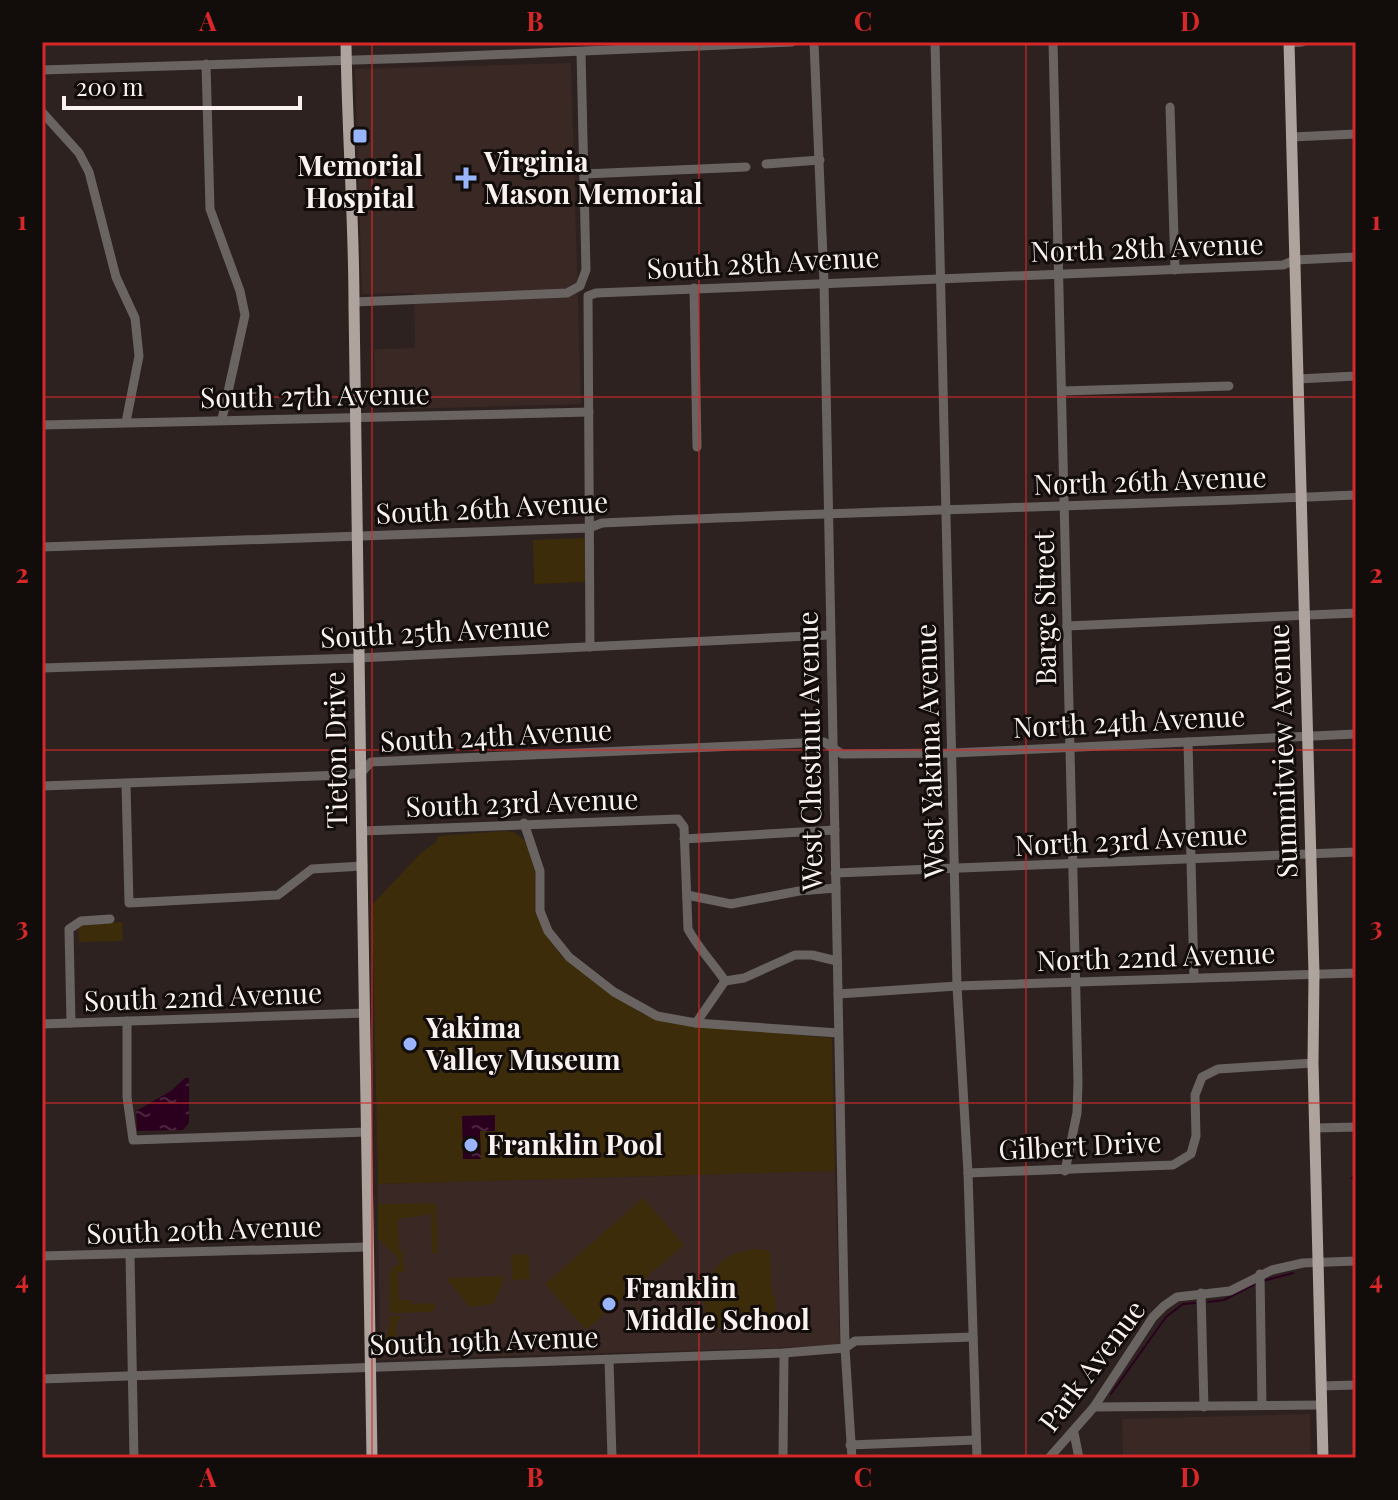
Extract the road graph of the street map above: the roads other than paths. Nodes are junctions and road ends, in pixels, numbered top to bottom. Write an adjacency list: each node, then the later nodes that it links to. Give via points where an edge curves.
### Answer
1 (346, 42): 9 (main road, Tieton Drive)
2 (792, 42): 8 (street)
3 (814, 42): 16 (street, West Chestnut Avenue)
4 (935, 42): 24 (street, West Yakima Avenue)
5 (1053, 42): 23 (street, Barge Street)
6 (1289, 42): 7 (street); 15 (main road, Summitview Avenue)
7 (1302, 42)
8 (581, 52): 9 (street); 19 (street)
9 (346, 59): 10 (street); 27 (main road, Tieton Drive)
10 (206, 64): 11 (street); 34 (street, via 210,209 245,315)
11 (42, 70)
12 (1170, 107): 22 (street)
13 (42, 112): 35 (street, via 89,172 116,277 135,318 139,356)
14 (1356, 134): 15 (street)
15 (1292, 137): 21 (main road, Summitview Avenue)
16 (820, 160): 17 (street); 25 (street, West Chestnut Avenue)
17 (766, 164)
18 (746, 167): 19 (street)
19 (584, 174): 27 (street, via 586,270 580,286 567,293)
20 (1356, 257): 21 (street, North 28th Avenue)
21 (1295, 260): 22 (street, North 28th Avenue); 29 (main road, Summitview Avenue)
22 (1175, 270): 23 (street, North 28th Avenue)
23 (1059, 275): 24 (street, North 28th Avenue); 31 (street, Barge Street)
24 (940, 277): 25 (street, South 28th Avenue); 41 (street, West Yakima Avenue)
25 (824, 282): 26 (street, South 28th Avenue); 42 (street, West Chestnut Avenue)
26 (694, 288): 32 (street, South 28th Avenue, via 588,296); 37 (street)
27 (354, 302): 33 (main road, Tieton Drive)
28 (1356, 376): 29 (street)
29 (1298, 379): 39 (main road, Summitview Avenue)
30 (1229, 386): 31 (street)
31 (1062, 391): 40 (street, Barge Street)
32 (589, 412): 33 (street, South 27th Avenue); 43 (street)
33 (354, 417): 34 (street, South 27th Avenue); 44 (main road, Tieton Drive)
34 (222, 419): 35 (street, South 27th Avenue)
35 (126, 422): 36 (street, South 27th Avenue)
36 (42, 425)
37 (697, 447)
38 (1356, 495): 39 (street, North 26th Avenue)
39 (1301, 498): 40 (street, North 26th Avenue); 47 (main road, Summitview Avenue)
40 (1065, 507): 41 (street, North 26th Avenue); 48 (street, Barge Street)
41 (945, 509): 42 (street, South 26th Avenue); 58 (street, West Yakima Avenue)
42 (826, 512): 43 (street, South 26th Avenue, via 602,523); 49 (street, West Chestnut Avenue)
43 (589, 528): 44 (street, South 26th Avenue); 50 (street)
44 (355, 537): 45 (street, South 26th Avenue); 51 (main road, Tieton Drive)
45 (42, 547)
46 (1356, 613): 47 (street)
47 (1304, 615): 48 (street); 54 (main road, Summitview Avenue)
48 (1067, 626): 56 (street, Barge Street)
49 (829, 635): 50 (street, South 25th Avenue); 57 (street, West Chestnut Avenue)
50 (590, 647): 51 (street, South 25th Avenue)
51 (358, 658): 52 (street, South 25th Avenue); 59 (main road, Tieton Drive)
52 (42, 668)
53 (1356, 734): 54 (street, North 24th Avenue)
54 (1307, 736): 55 (street, North 24th Avenue); 67 (main road, Summitview Avenue)
55 (1188, 742): 56 (street, North 24th Avenue); 68 (street)
56 (1070, 747): 58 (street, North 24th Avenue); 69 (street, Barge Street)
57 (833, 751): 58 (street, South 24th Avenue); 59 (street, South 24th Avenue, via 824,742 387,761 371,762); 63 (street, West Chestnut Avenue)
58 (952, 753): 71 (street, West Yakima Avenue)
59 (361, 773): 60 (street, South 24th Avenue); 64 (main road, Tieton Drive)
60 (126, 784): 61 (street, South 24th Avenue); 70 (street, via 129,903 278,895 312,869)
61 (42, 786)
62 (524, 823): 64 (street, South 23rd Avenue); 65 (street, South 23rd Avenue, via 678,819); 87 (street, via 540,871 540,911 569,957 614,992 657,1016)
63 (835, 830): 65 (street); 72 (street, West Chestnut Avenue)
64 (362, 831): 70 (main road, Tieton Drive)
65 (684, 839): 74 (street)
66 (1356, 852): 67 (street, North 23rd Avenue)
67 (1310, 854): 68 (street, North 23rd Avenue); 78 (main road, Summitview Avenue)
68 (1190, 860): 69 (street, North 23rd Avenue); 79 (street)
69 (1072, 865): 71 (street, North 23rd Avenue); 81 (street, Barge Street)
70 (363, 866): 84 (main road, Tieton Drive)
71 (956, 870): 72 (street); 82 (street, West Yakima Avenue)
72 (835, 873): 73 (street, West Chestnut Avenue)
73 (836, 888): 74 (street, via 731,904); 76 (street, West Chestnut Avenue)
74 (687, 895): 80 (street, via 688,929)
75 (110, 919): 86 (street, via 81,921 69,929)
76 (837, 961): 80 (street, via 795,955); 83 (street, West Chestnut Avenue)
77 (1356, 973): 78 (street, North 22nd Avenue)
78 (1314, 974): 79 (street, North 22nd Avenue); 90 (main road, Summitview Avenue)
79 (1194, 978): 81 (street, North 22nd Avenue)
80 (725, 981): 87 (street)
81 (1076, 982): 82 (street, North 22nd Avenue); 94 (street, Barge Street, via 1077,1113)
82 (957, 986): 83 (street); 95 (street, West Yakima Avenue)
83 (838, 994): 89 (street, West Chestnut Avenue)
84 (365, 1013): 85 (street, South 22nd Avenue); 93 (main road, Tieton Drive)
85 (127, 1021): 86 (street, South 22nd Avenue); 93 (street, via 133,1140)
86 (71, 1023): 88 (street, South 22nd Avenue)
87 (696, 1023): 89 (street)
88 (42, 1024)
89 (838, 1033): 104 (street, West Chestnut Avenue)
90 (1313, 1063): 92 (main road, Summitview Avenue); 94 (street, Gilbert Drive, via 1218,1069 1202,1077 1195,1095 1191,1154 1173,1165)
91 (1356, 1127): 92 (street)
92 (1316, 1128): 100 (main road, Summitview Avenue)
93 (367, 1132): 96 (main road, Tieton Drive)
94 (1065, 1171): 95 (street, Gilbert Drive)
95 (968, 1173): 103 (street, West Yakima Avenue)
96 (368, 1247): 97 (street, South 20th Avenue); 107 (main road, Tieton Drive)
97 (130, 1255): 98 (street, South 20th Avenue); 108 (street)
98 (42, 1256)
99 (1356, 1261): 100 (street, Park Avenue)
100 (1319, 1262): 101 (street, Park Avenue, via 1289,1266); 111 (main road, Summitview Avenue)
101 (1260, 1279): 102 (street, Park Avenue, via 1230,1291); 112 (street)
102 (1201, 1293): 114 (street, Park Avenue, via 1177,1297 1153,1317); 115 (street)
103 (973, 1337): 104 (street, South 19th Avenue, via 855,1341); 117 (street, West Yakima Avenue)
104 (845, 1348): 105 (street, South 19th Avenue); 118 (street, West Chestnut Avenue)
105 (784, 1353): 106 (street, South 19th Avenue); 122 (street)
106 (609, 1360): 107 (street, South 19th Avenue); 121 (street)
107 (371, 1366): 108 (street, South 19th Avenue); 120 (main road, Tieton Drive)
108 (133, 1376): 109 (street, South 19th Avenue); 119 (street)
109 (42, 1379)
110 (1356, 1385): 111 (street)
111 (1321, 1386): 113 (main road, Summitview Avenue)
112 (1262, 1405): 113 (street); 115 (street)
113 (1322, 1405): 127 (main road, Summitview Avenue)
114 (1094, 1407): 115 (street); 116 (street, Park Avenue)
115 (1204, 1407)
116 (1074, 1433): 125 (street, Park Avenue); 126 (street)
117 (976, 1440): 118 (street); 124 (street, West Yakima Avenue)
118 (850, 1445): 123 (street, West Chestnut Avenue)
119 (134, 1458)
120 (372, 1458)
121 (612, 1458)
122 (783, 1458)
123 (852, 1458)
124 (977, 1458)
125 (1049, 1458)
126 (1079, 1458)
127 (1323, 1458)

